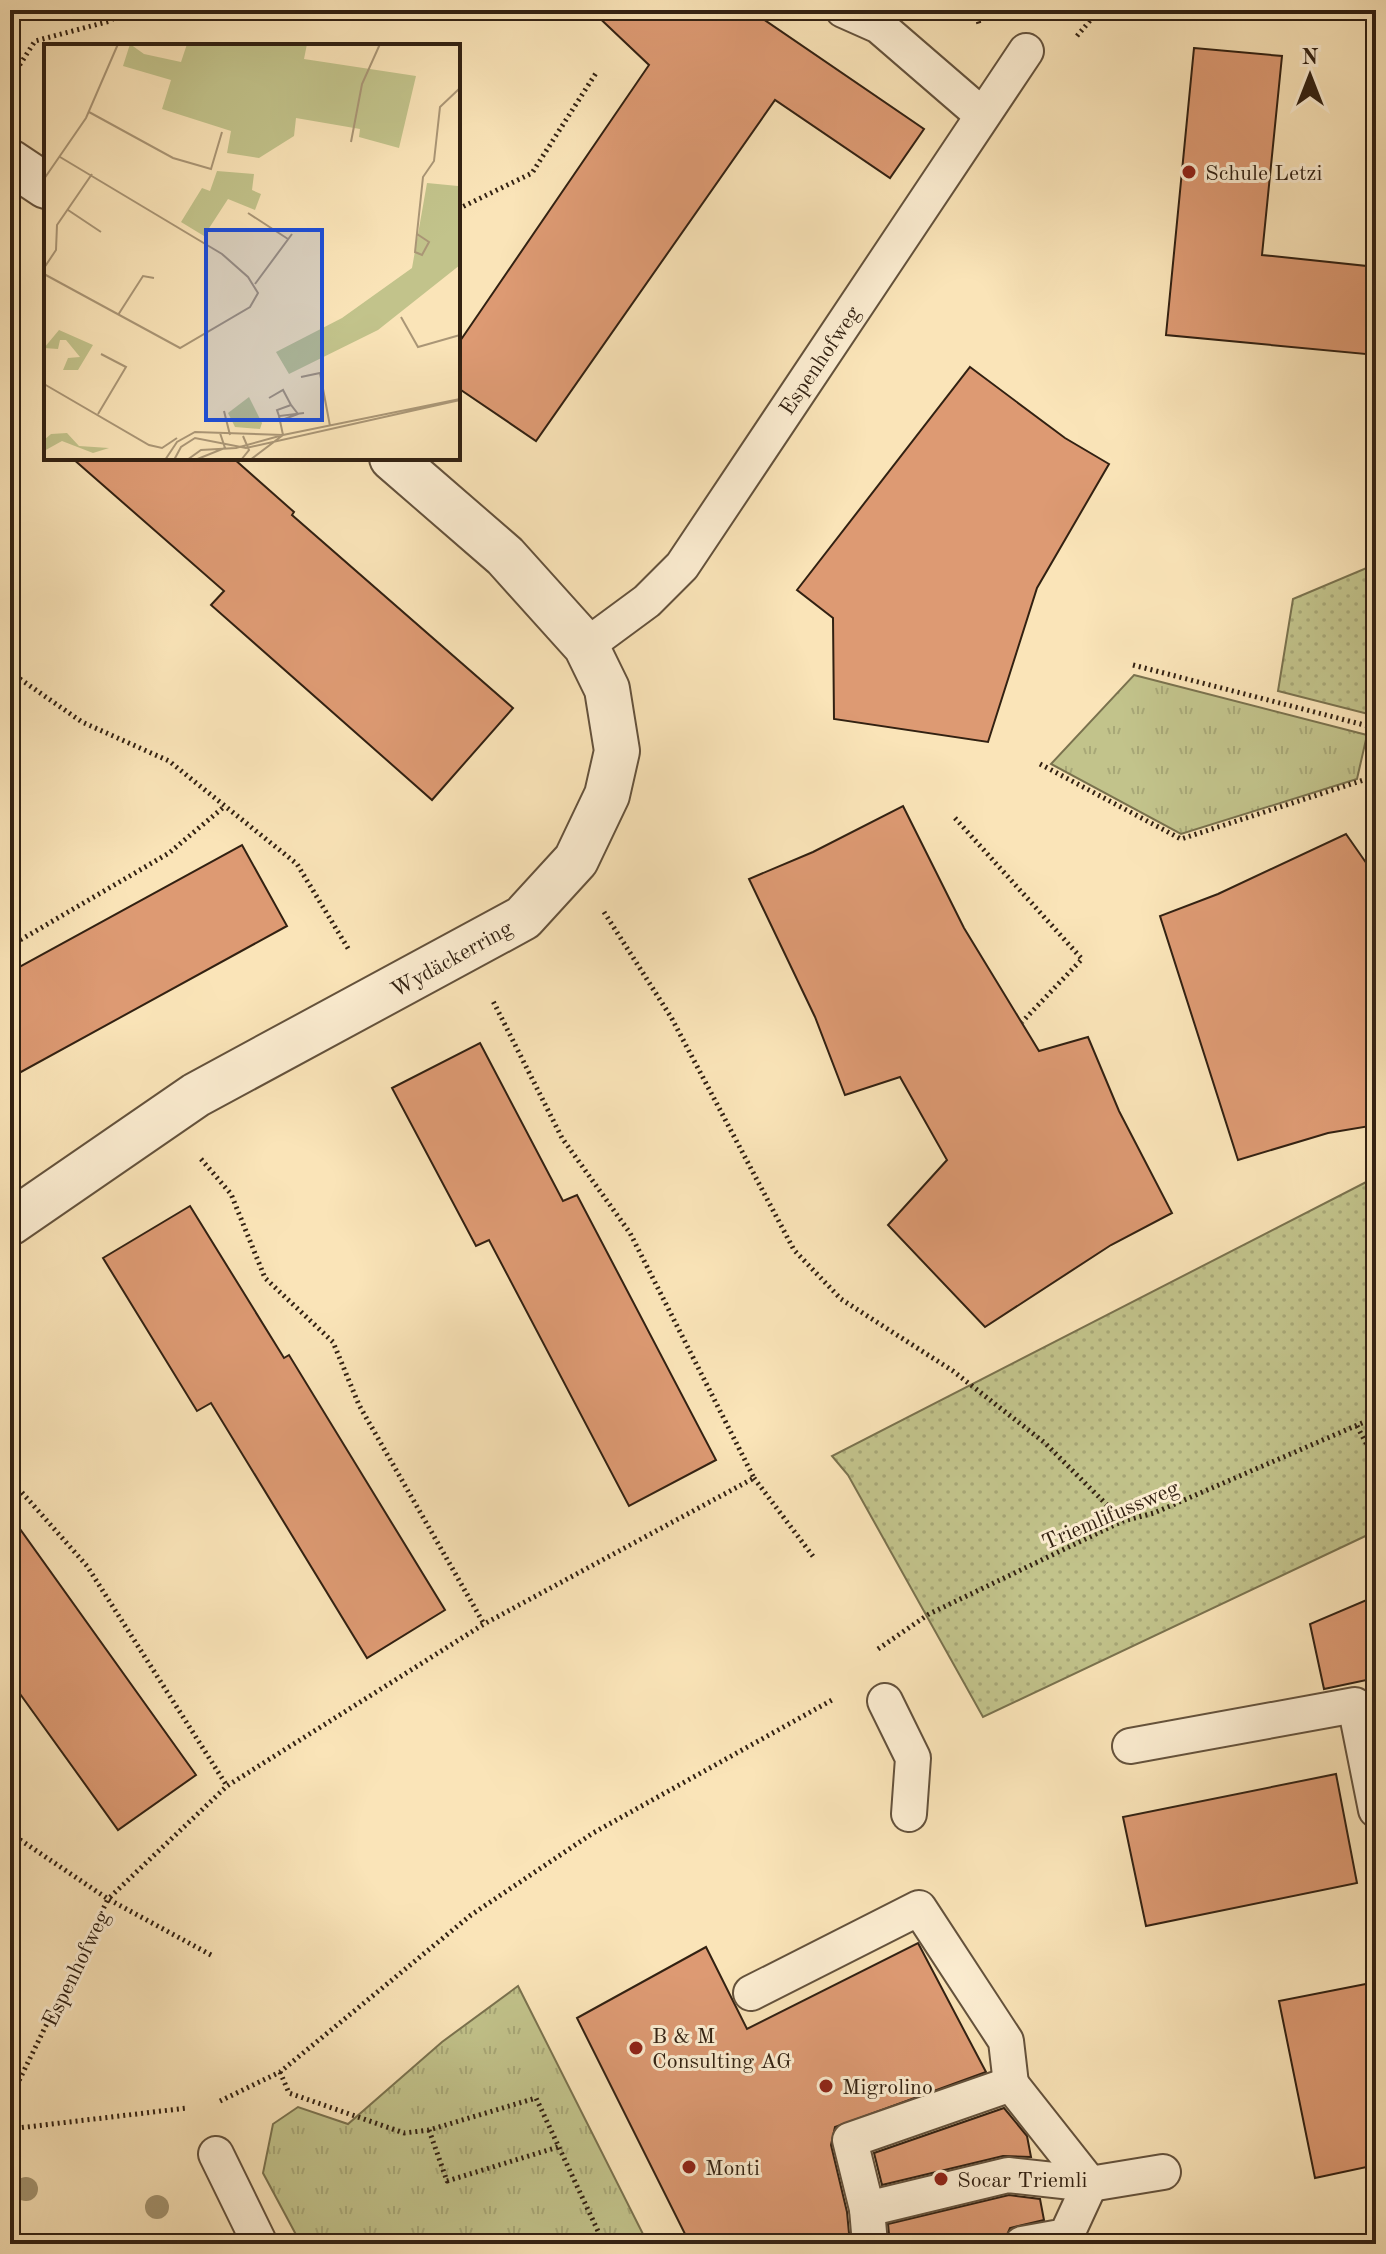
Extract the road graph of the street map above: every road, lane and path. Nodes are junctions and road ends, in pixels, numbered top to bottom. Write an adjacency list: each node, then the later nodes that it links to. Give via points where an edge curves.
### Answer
1 (124, 10): 7 (path, via 110,21 35,41)
2 (843, 10): 8 (lane, via 879,26)
3 (1310, 10): 4 (path)
4 (1376, 16)
5 (1026, 51): 8 (lane, Espenhofweg)
6 (596, 73): 11 (path, via 532,173)
7 (10, 80)
8 (982, 115): 13 (lane, Espenhofweg, via 682,566 647,601)
9 (10, 162): 10 (street)
10 (44, 185)
11 (460, 208)
12 (394, 460): 13 (street, Wydäckerring, via 505,556)
13 (586, 646): 27 (street, Wydäckerring, via 607,689 615,726 617,751 607,795 576,860 523,918 196,1095)
14 (1133, 665): 16 (path)
15 (10, 672): 19 (path, via 82,722 169,761)
16 (1376, 728)
17 (1040, 764): 18 (path, via 1181,839)
18 (1376, 776)
19 (225, 806): 22 (path, via 169,853); 23 (path, via 297,864)
20 (955, 818): 25 (path, via 1082,959)
21 (596, 899): 33 (path, via 671,1017 794,1250 841,1299 953,1371 1045,1443)
22 (10, 946)
23 (354, 958)
24 (489, 993): 31 (path, via 562,1138 630,1233)
25 (1022, 1022)
26 (194, 1151): 35 (path, via 231,1194 265,1278 333,1342 359,1405)
27 (10, 1223)
28 (1376, 1417): 29 (path, Triemlifussweg)
29 (1357, 1426): 30 (path); 33 (path, Triemlifussweg, via 1154,1513)
30 (1376, 1462)
31 (754, 1478): 34 (path); 35 (path)
32 (10, 1479): 40 (path, via 87,1566)
33 (1123, 1521): 36 (path, Triemlifussweg, via 929,1614)
34 (815, 1559)
35 (484, 1624): 40 (path)
36 (864, 1658)
37 (837, 1693): 47 (path, via 828,1705 593,1833 471,1915)
38 (885, 1701): 42 (lane, via 913,1758)
39 (1130, 1746): 41 (lane, via 1355,1705)
40 (227, 1786): 44 (path)
41 (1376, 1810)
42 (909, 1814)
43 (10, 1833): 44 (path, Espenhofweg)
44 (108, 1899): 45 (path); 49 (path, Espenhofweg)
45 (211, 1955)
46 (751, 1993): 48 (lane, via 919,1908 1006,2041)
47 (280, 2072): 50 (path); 53 (path, via 289,2093 404,2133)
48 (1011, 2084): 57 (lane); 58 (lane, via 850,2140)
49 (10, 2099)
50 (212, 2105)
51 (198, 2107): 52 (path)
52 (10, 2129)
53 (429, 2130): 54 (path, via 536,2098); 54 (path, via 447,2181)
54 (558, 2147): 60 (path)
55 (216, 2154): 59 (lane)
56 (1163, 2172): 57 (lane)
57 (1090, 2184): 58 (lane, via 1008,2175); 62 (lane, via 1066,2236)
58 (867, 2209): 61 (lane)
59 (260, 2244)
60 (604, 2244)
61 (870, 2244)
62 (1022, 2244)

